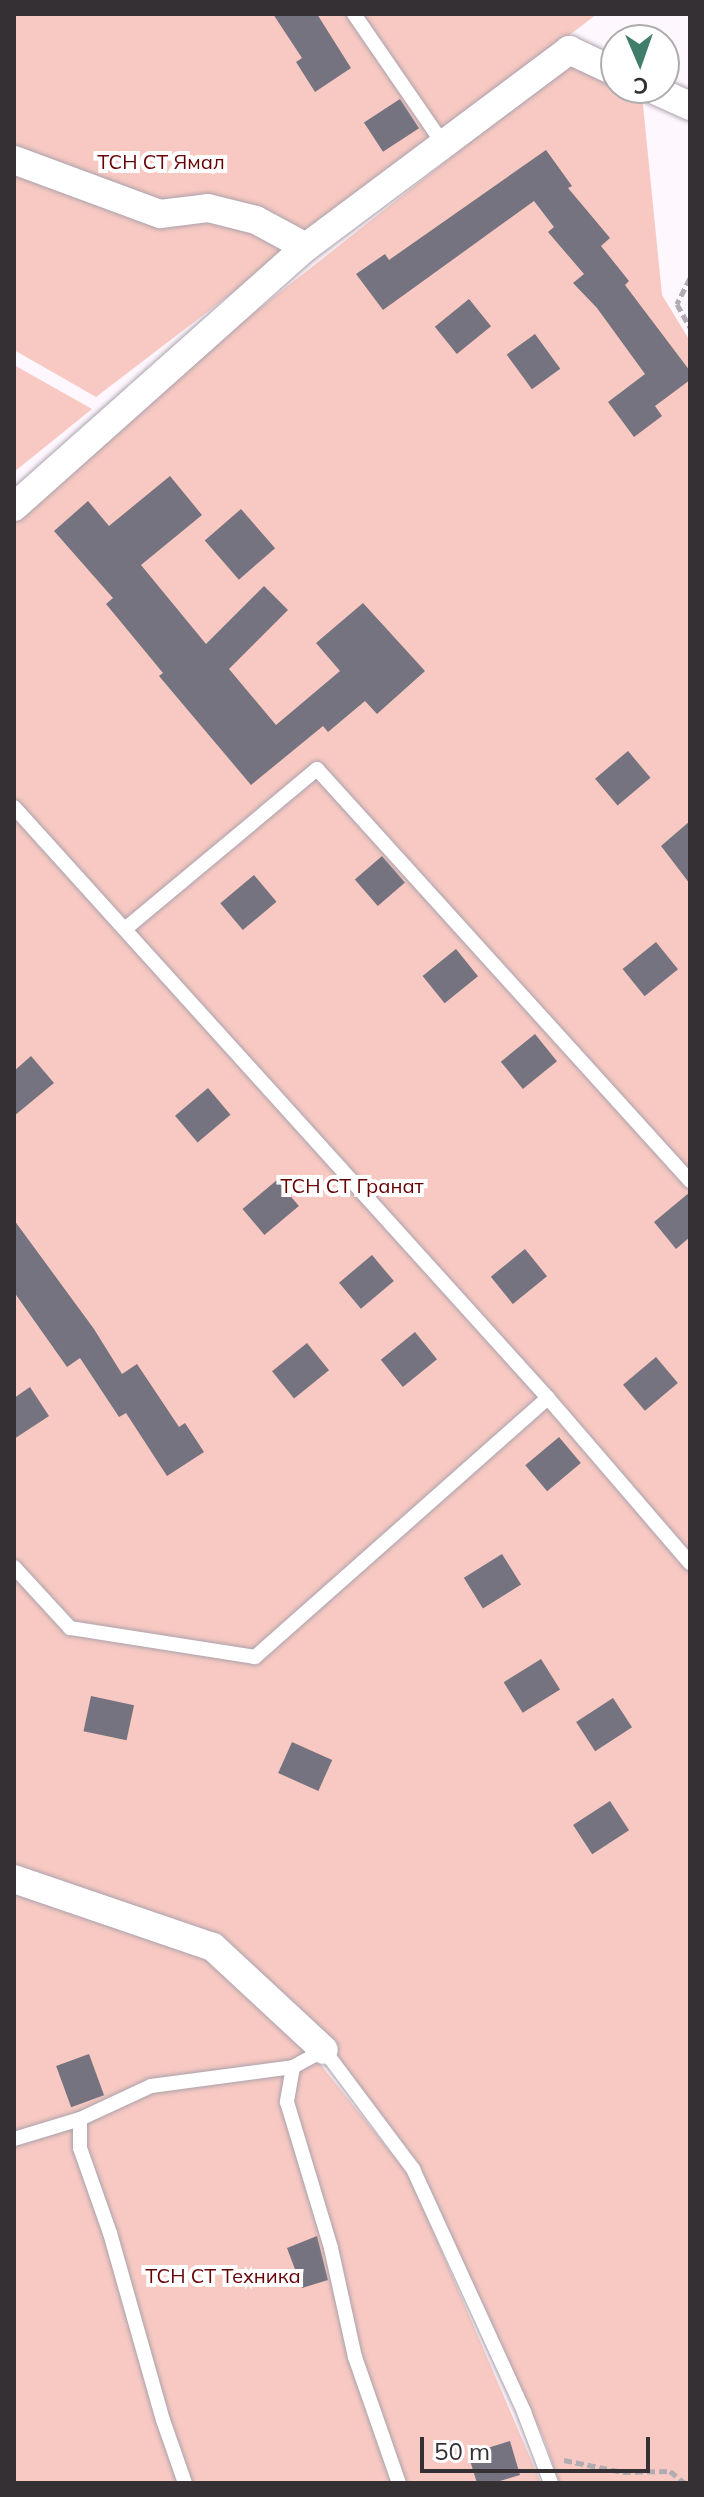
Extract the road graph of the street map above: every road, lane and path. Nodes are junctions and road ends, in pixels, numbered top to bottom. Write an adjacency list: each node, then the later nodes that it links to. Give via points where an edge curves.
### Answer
1 (354, 14): 3 (lane)
2 (600, 65): 3 (street, via 569,50)
3 (442, 142): 5 (street)
4 (14, 160): 5 (street, via 160,214 208,208 256,220)
5 (306, 247): 8 (street)
6 (690, 278): 7 (path, via 677,304)
7 (690, 327)
8 (14, 507)
9 (14, 807): 10 (lane)
10 (125, 929): 11 (lane, via 317,769); 12 (lane)
11 (690, 1181)
12 (548, 1398): 13 (lane); 14 (lane, via 255,1657 70,1628)
13 (690, 1563)
14 (14, 1567)
15 (14, 1879): 16 (street, via 213,1947)
16 (324, 2050): 17 (lane); 20 (lane, via 413,2169)
17 (293, 2067): 18 (lane, via 151,2086); 22 (lane, via 287,2102 331,2248 355,2357)
18 (80, 2119): 19 (lane); 21 (lane, via 80,2148)
19 (14, 2139)
20 (540, 2455): 23 (lane); 24 (path, via 623,2472 670,2471)
21 (185, 2483)
22 (399, 2483)
23 (551, 2483)
24 (685, 2483)

